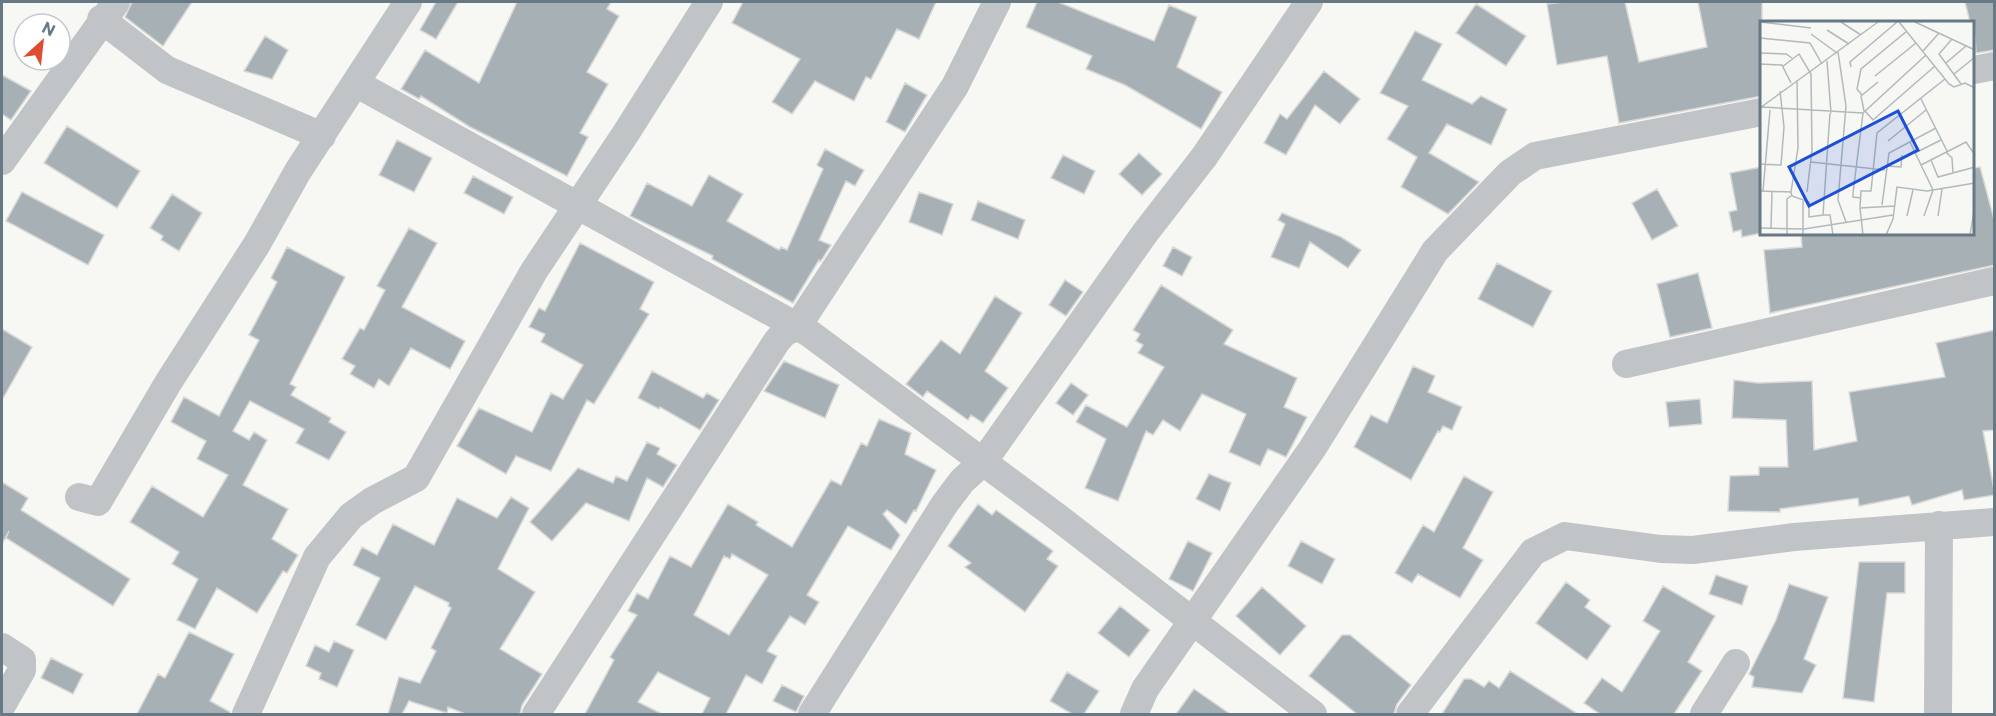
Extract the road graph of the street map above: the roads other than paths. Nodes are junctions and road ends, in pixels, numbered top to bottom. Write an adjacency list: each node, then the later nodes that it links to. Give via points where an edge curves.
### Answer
1 (408, 2): 8 (street)
2 (709, 2): 12 (street)
3 (997, 2): 14 (street, via 955,86)
4 (1309, 2): 16 (street, via 1204,158 1145,233)
5 (108, 10): 10 (street, via 167,70); 11 (street)
6 (1995, 66): 7 (street)
7 (1975, 70)
8 (357, 84): 10 (street); 12 (street)
9 (1760, 112): 20 (street, via 1535,156 1510,173 1435,251 1312,449)
10 (322, 136): 17 (street, via 98,502)
11 (2, 161)
12 (576, 205): 14 (street); 25 (street, via 416,478 351,516 317,557)
13 (1995, 281): 15 (street)
14 (797, 327): 16 (street); 26 (street, via 777,341)
15 (1626, 364)
16 (983, 462): 20 (street); 27 (street, via 944,505)
17 (79, 497)
18 (1995, 522): 19 (street)
19 (1939, 525): 24 (street, via 1693,550 1565,536 1533,552); 31 (street)
20 (1190, 621): 28 (street, via 1145,689); 29 (street)
21 (2, 647): 23 (street, via 22,660 22,670)
22 (1736, 663): 30 (street)
23 (2, 705)
24 (1422, 711)
25 (246, 714)
26 (536, 714)
27 (812, 714)
28 (1134, 714)
29 (1313, 714)
30 (1704, 714)
31 (1938, 714)

